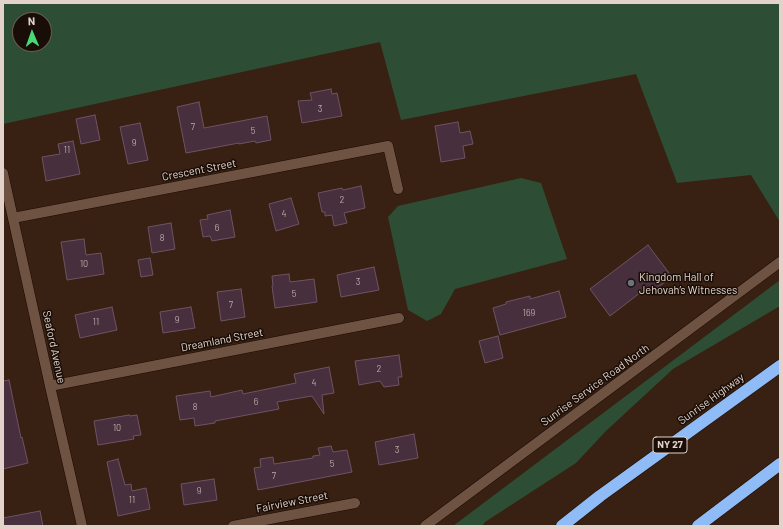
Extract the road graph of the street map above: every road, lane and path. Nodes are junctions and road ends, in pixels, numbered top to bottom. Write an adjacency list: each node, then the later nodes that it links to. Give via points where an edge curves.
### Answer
1 (3, 173): 3 (street, Seaford Avenue)
2 (398, 189): 3 (street, Crescent Street, via 388,146)
3 (13, 218): 7 (street, Seaford Avenue)
4 (780, 262): 12 (street, Sunrise Service Road North)
5 (399, 318): 7 (street, Dreamland Street)
6 (780, 366): 13 (highway, Sunrise Highway / NY 27)
7 (50, 386): 10 (street, Seaford Avenue)
8 (780, 464): 14 (highway)
9 (355, 502): 11 (street, Fairview Street)
10 (82, 526)
11 (233, 526)
12 (425, 526)
13 (562, 526)
14 (698, 526)

